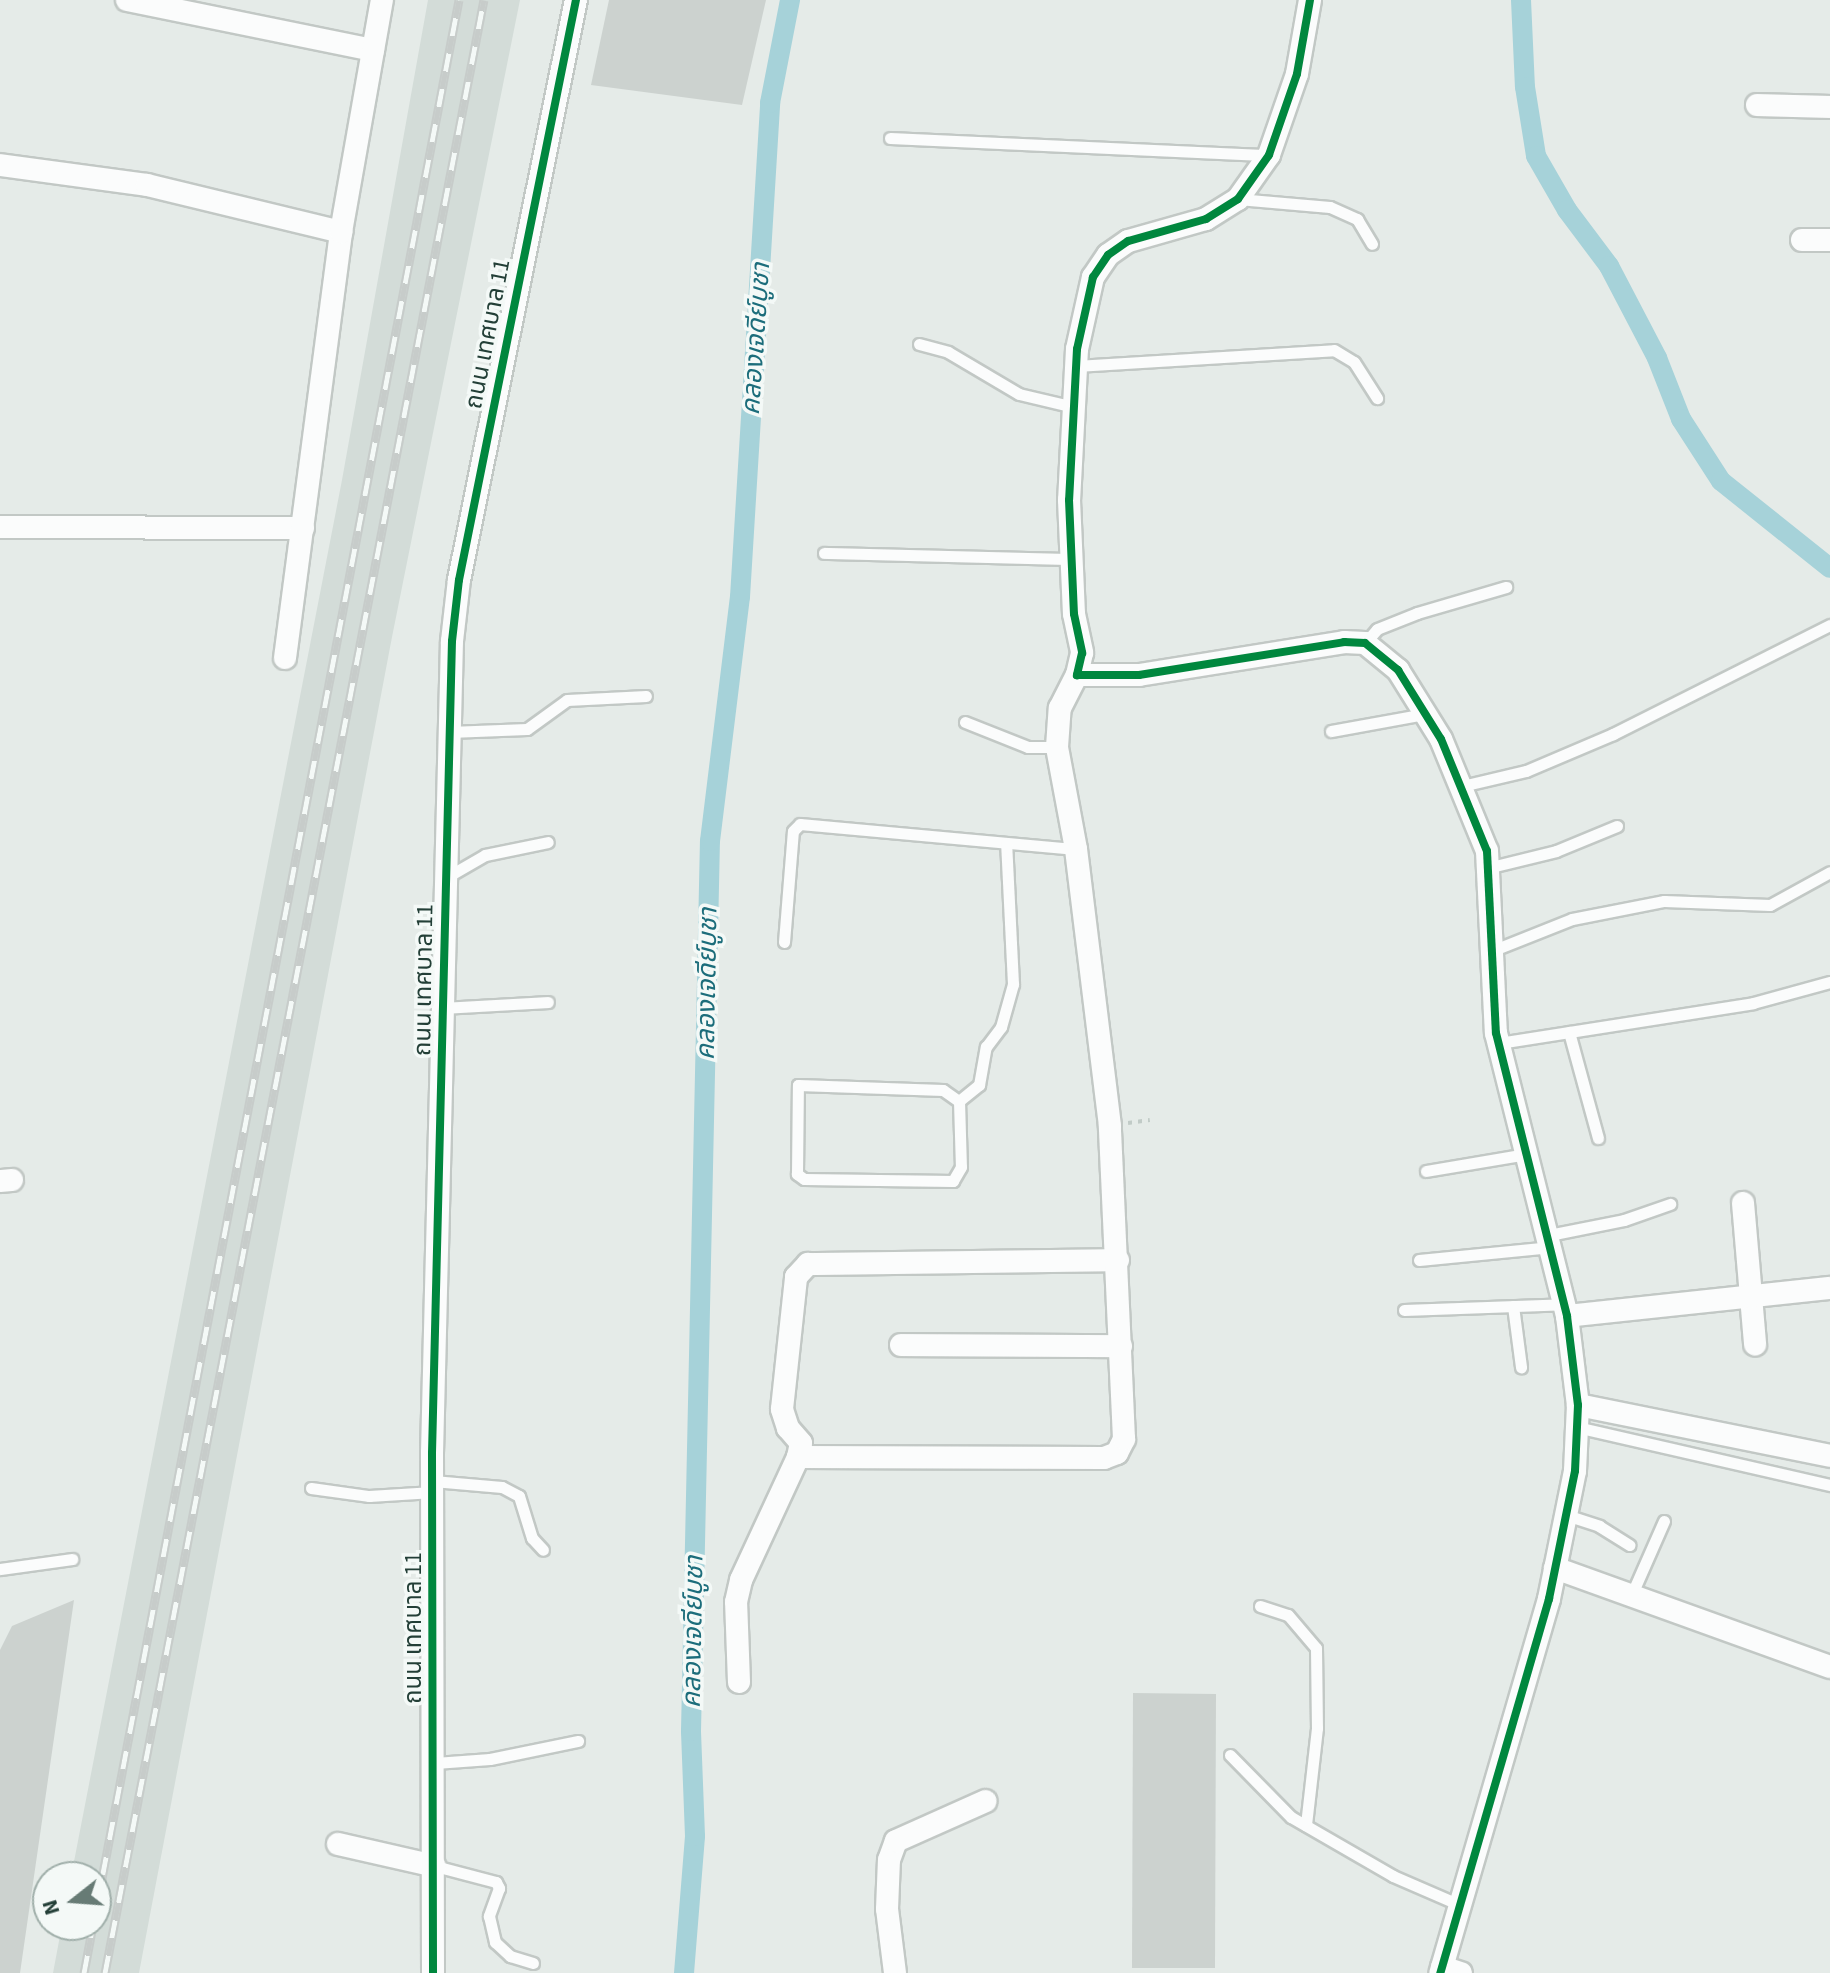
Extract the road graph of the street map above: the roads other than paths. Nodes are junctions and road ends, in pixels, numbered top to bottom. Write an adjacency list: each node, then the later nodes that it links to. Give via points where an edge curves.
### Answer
1 (127, 0): 5 (street)
2 (382, 0): 5 (street)
3 (576, 0): 33 (street, ถนน เทศบาล 11, via 459,580)
4 (1310, 0): 9 (street, via 1297,74)
5 (373, 50): 12 (street)
6 (1757, 105): 7 (street)
7 (1830, 107)
8 (890, 138): 9 (lane)
9 (1269, 155): 11 (street)
10 (0, 165): 12 (street, via 147,185)
11 (1238, 199): 15 (lane, via 1330,207 1357,219); 17 (street, via 1206,219 1128,241 1108,255 1093,277)
12 (341, 232): 21 (street)
13 (1802, 240): 14 (street)
14 (1830, 240)
15 (1372, 244)
16 (919, 344): 19 (lane, via 948,352 1019,394)
17 (1076, 366): 18 (lane, via 1334,350 1354,362); 19 (street)
18 (1377, 398)
19 (1074, 407): 23 (street)
20 (0, 527): 21 (street)
21 (303, 528): 27 (street)
22 (824, 553): 23 (lane)
23 (1072, 559): 28 (street, via 1082,653)
24 (1506, 587): 26 (lane, via 1417,613 1377,629)
25 (1830, 625): 35 (lane, via 1613,734 1526,771)
26 (1365, 643): 28 (street, via 1139,675); 30 (street, via 1398,670)
27 (285, 658)
28 (1077, 675): 34 (street, via 1060,708)
29 (646, 696): 33 (lane, via 567,700 527,729)
30 (1425, 714): 32 (lane); 35 (street)
31 (965, 722): 34 (lane, via 1028,747)
32 (1331, 731)
33 (449, 732): 42 (street, ถนน เทศบาล 11)
34 (1057, 747): 39 (street)
35 (1462, 786): 40 (street, via 1487,851)
36 (1617, 826): 40 (lane, via 1556,851)
37 (548, 842): 42 (lane, via 485,855)
38 (1006, 843): 39 (lane); 43 (lane, via 800,824 793,831); 50 (lane, via 1013,984 1001,1027 986,1047 979,1085)
39 (1076, 849): 57 (street, via 1110,1126)
40 (1486, 868): 44 (street)
41 (1830, 872): 44 (lane, via 1770,905 1664,901 1572,919)
42 (447, 877): 47 (street, ถนน เทศบาล 11)
43 (784, 942)
44 (1488, 953): 49 (street)
45 (1830, 982): 48 (lane, via 1753,1003)
46 (548, 1002): 47 (lane)
47 (443, 1008): 72 (street, ถนน เทศบาล 11)
48 (1569, 1032): 49 (lane); 51 (lane)
49 (1499, 1043): 52 (street)
50 (959, 1101): 50 (lane, via 943,1090 798,1085 797,1174 804,1179 953,1181 961,1167)
51 (1598, 1138)
52 (1526, 1154): 53 (lane); 56 (street)
53 (1426, 1171)
54 (1743, 1203): 60 (street)
55 (1670, 1204): 56 (lane)
56 (1550, 1241): 58 (lane); 63 (street)
57 (1118, 1260): 66 (street); 70 (street, via 808,1264 796,1277 782,1409 788,1428 801,1443)
58 (1419, 1260)
59 (1830, 1288): 60 (street)
60 (1747, 1295): 63 (street); 64 (street)
61 (1513, 1306): 62 (lane); 63 (lane); 67 (lane)
62 (1404, 1310)
63 (1565, 1310): 68 (street)
64 (1755, 1344)
65 (901, 1345): 66 (street)
66 (1121, 1346): 70 (street, via 1124,1439 1117,1453 1104,1458)
67 (1521, 1367)
68 (1577, 1416): 69 (street); 71 (lane); 74 (street)
69 (1830, 1456)
70 (798, 1457): 84 (street, via 741,1580 736,1602)
71 (1830, 1485)
72 (433, 1486): 73 (lane, via 369,1496); 77 (lane, via 502,1487 519,1496 532,1538); 87 (street, ถนน เทศบาล 11)
73 (311, 1488)
74 (1566, 1515): 76 (lane, via 1599,1526); 79 (street)
75 (1664, 1521): 81 (lane)
76 (1629, 1545)
77 (543, 1550)
78 (72, 1559): 80 (lane)
79 (1555, 1568): 81 (street); 92 (street)
80 (0, 1569)
81 (1631, 1596): 83 (street)
82 (1260, 1606): 89 (lane, via 1288,1615 1316,1648 1317,1728)
83 (1830, 1667)
84 (739, 1682)
85 (578, 1741): 87 (lane, via 490,1759)
86 (1230, 1755): 89 (lane, via 1291,1817)
87 (435, 1763): 91 (street, ถนน เทศบาล 11)
88 (986, 1801): 96 (street, via 896,1841 889,1860 887,1909)
89 (1306, 1825): 92 (lane, via 1393,1876)
90 (338, 1844): 91 (street)
91 (435, 1866): 93 (lane, via 496,1882 499,1888 489,1916 495,1942 510,1956); 95 (street, ถนน เทศบาล 11)
92 (1460, 1905): 94 (street)
93 (533, 1963)
94 (1447, 1971)
95 (433, 1973)
96 (895, 1973)

